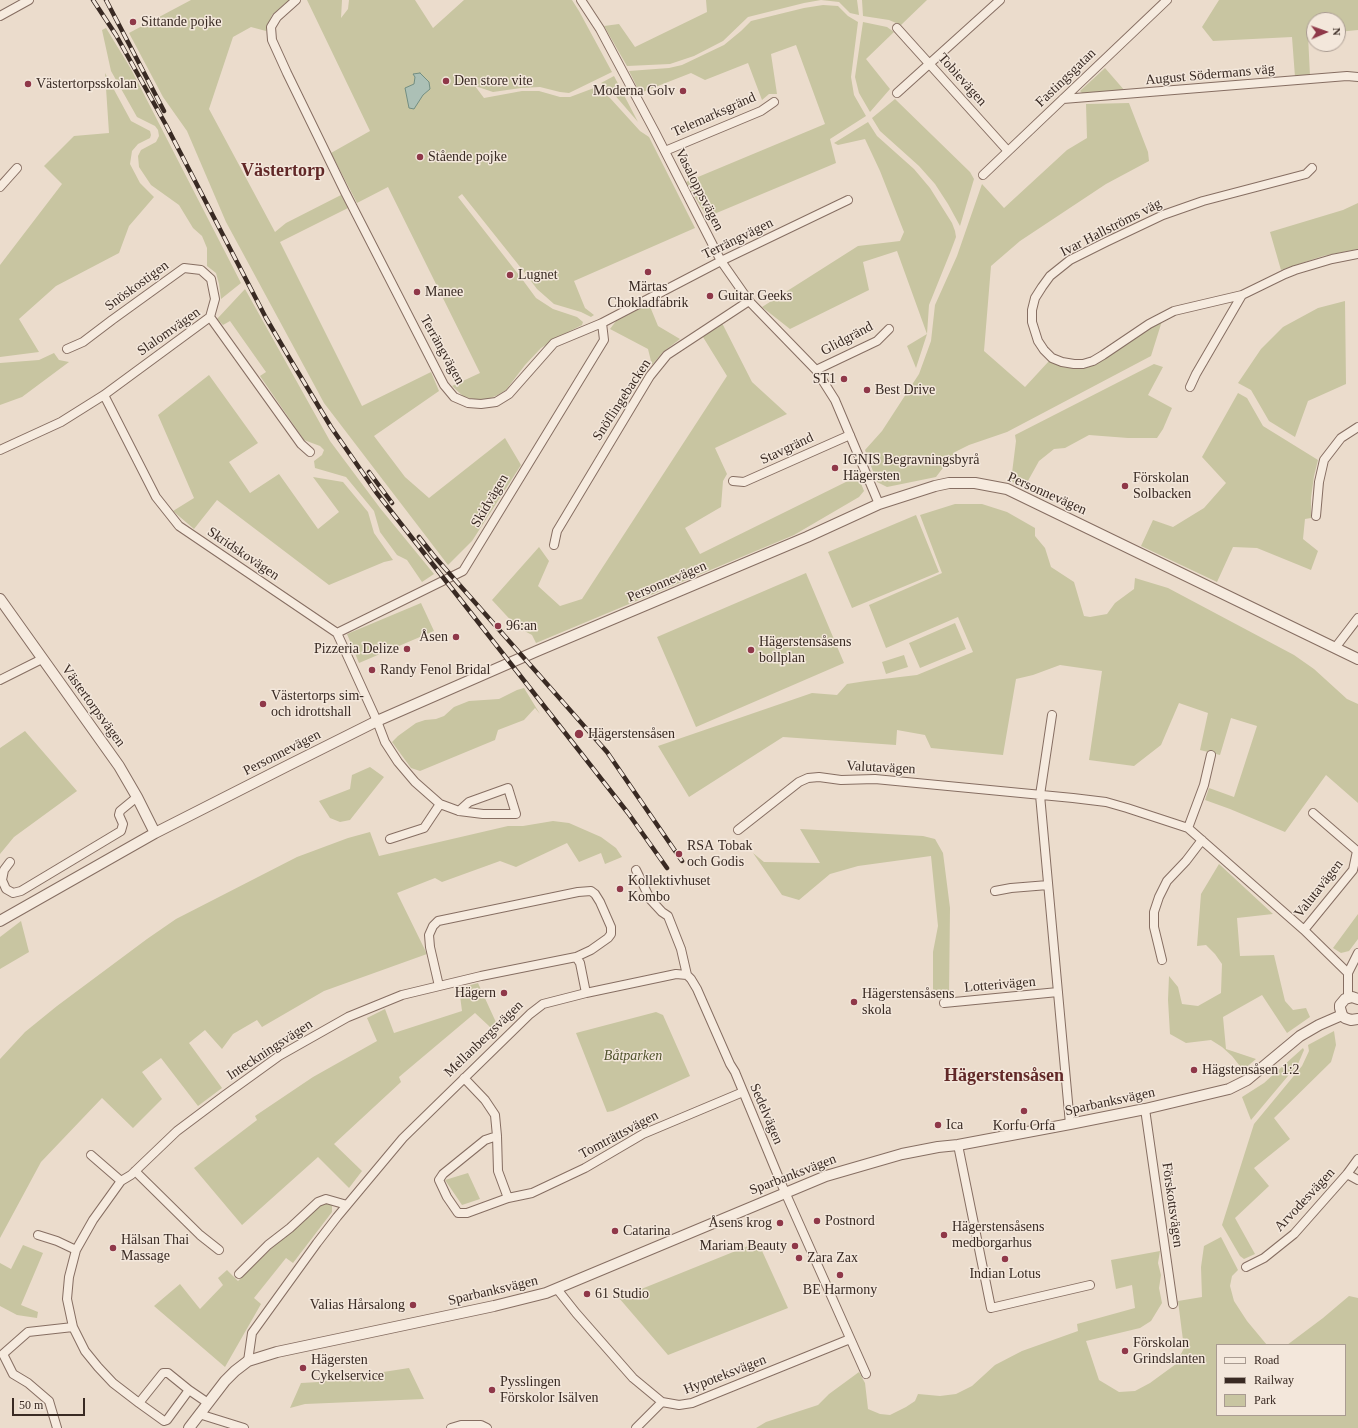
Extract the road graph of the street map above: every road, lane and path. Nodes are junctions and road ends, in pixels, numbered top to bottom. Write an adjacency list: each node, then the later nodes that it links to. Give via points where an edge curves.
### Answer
1 (29, 0): 6 (street)
2 (296, 0): 25 (street, Terrängvägen, via 277,17 271,27 272,40 345,192 444,385 454,397 468,403 496,402 509,394 554,343)
3 (581, 0): 14 (street, Vasaloppsvägen, via 600,29)
4 (1000, 0): 8 (street)
5 (1167, 0): 11 (street, Fastingsgatan)
6 (0, 16)
7 (898, 28): 8 (street, Tobievägen)
8 (930, 64): 10 (street); 13 (street, Tobievägen)
9 (1358, 77): 11 (street, August Södermans väg)
10 (898, 93)
11 (1063, 99): 13 (street, Fastingsgatan)
12 (774, 102): 14 (street, Telemarksgränd, via 761,111)
13 (1007, 150): 17 (street, Fastingsgatan)
14 (665, 151): 21 (street, Vasaloppsvägen)
15 (18, 168): 18 (street)
16 (1312, 168): 22 (street, Ivar Hallströms väg, via 1306,174 1183,207 1145,222 1070,260 1050,276 1035,298 1032,322 1038,341 1052,358 1062,362 1083,364 1103,355 1168,313)
17 (983, 175)
18 (0, 187)
19 (848, 200): 21 (street, Terrängvägen)
20 (1358, 254): 22 (street, Ivar Hallströms väg, via 1332,258 1290,272)
21 (721, 261): 23 (street, Vasaloppsvägen); 25 (street, Terrängvägen)
22 (1242, 295): 29 (street)
23 (749, 301): 28 (street, Vasaloppsvägen); 38 (street, Snöflingebacken, via 667,355 650,376 557,531)
24 (210, 316): 27 (street, Snöskostigen, via 215,299 211,279 201,270 184,268 83,342); 30 (street, Slalomvägen); 34 (street, Slalomvägen, via 301,444)
25 (602, 323): 41 (street, Skidvägen, via 604,340 463,571)
26 (889, 329): 28 (street, Glidgränd, via 877,341)
27 (67, 349)
28 (816, 370): 32 (street, Vasaloppsvägen, via 835,400)
29 (1190, 387)
30 (104, 395): 33 (street, Slalomvägen, via 61,422); 41 (street, Skridskovägen, via 156,497 179,526)
31 (1358, 427): 37 (street, via 1341,438 1324,460)
32 (850, 435): 35 (street, Stavgränd, via 744,482); 36 (street, Vasaloppsvägen)
33 (0, 450)
34 (310, 452)
35 (733, 481)
36 (879, 504): 42 (street, Personnevägen, via 949,484 975,483 1007,489); 47 (street, Personnevägen)
37 (1316, 516)
38 (554, 545)
39 (0, 599): 43 (street, Västertorpsvägen)
40 (1358, 618): 42 (street)
41 (337, 633): 47 (street)
42 (1335, 648): 44 (street, Personnevägen)
43 (42, 659): 45 (street); 50 (street, Västertorpsvägen, via 119,766)
44 (1358, 659)
45 (0, 680)
46 (1052, 715): 49 (street)
47 (377, 721): 51 (street, via 385,742 398,762 415,782); 56 (street, Personnevägen)
48 (1211, 755): 54 (street, via 1204,785)
49 (1040, 795): 54 (street, Valutavägen, via 1106,802); 55 (street, Valutavägen, via 875,779 808,778 799,782); 61 (street)
50 (137, 797): 56 (street, Västertorpsvägen); 59 (street, via 120,811 123,824 121,831 21,891 13,893 6,889 2,880 4,870)
51 (440, 804): 52 (street); 57 (street, via 424,828)
52 (459, 811): 52 (street, via 483,814 516,814 508,788 469,802)
53 (1312, 813): 64 (street, Valutavägen, via 1358,851 1353,870)
54 (1188, 828): 58 (street, Valutavägen)
55 (738, 830)
56 (155, 833): 63 (street, Personnevägen)
57 (390, 840)
58 (1202, 840): 64 (street, Valutavägen); 67 (street, via 1167,882 1159,897 1154,912 1154,927)
59 (10, 862)
60 (636, 870): 69 (street, Sedelvägen, via 650,899 668,916)
61 (1048, 885): 62 (street); 71 (street)
62 (995, 891)
63 (0, 921)
64 (1304, 930): 68 (street, Valutavägen)
65 (1358, 953): 68 (street)
66 (576, 957): 70 (street, Inteckningsvägen); 70 (street, Inteckningsvägen, via 592,950 610,934 611,927 600,902 591,891 438,921 432,926 429,935); 72 (street, via 580,963)
67 (1162, 960)
68 (1348, 973): 73 (street)
69 (688, 975): 72 (street, Mellanbergsvägen, via 676,974); 78 (street, Sedelvägen, via 697,989)
70 (439, 986): 85 (street, Inteckningsvägen, via 402,995 348,1017 279,1056 177,1131)
71 (1058, 992): 74 (street, Lotterivägen); 80 (street)
72 (586, 993): 77 (street, Mellanbergsvägen, via 542,1004)
73 (1353, 998): 75 (street, via 1345,999 1340,1005)
74 (944, 1003)
75 (1342, 1015): 76 (street, via 1348,1020); 79 (street, Sparbanksvägen, via 1300,1036 1269,1063 1236,1086)
76 (1358, 1019)
77 (464, 1078): 81 (street, via 495,1115); 91 (street, Mellanbergsvägen, via 403,1138)
78 (743, 1092): 89 (street, Sedelvägen); 90 (street, Tomträttsvägen, via 643,1134 585,1168 532,1193)
79 (1145, 1109): 80 (street, Sparbanksvägen); 99 (street, Förskottsvägen)
80 (1070, 1124): 82 (street, Sparbanksvägen)
81 (497, 1136): 90 (street, via 498,1171); 90 (street, Tomträttsvägen, via 486,1140 443,1174 440,1180 458,1213 467,1213)
82 (958, 1145): 89 (street, Sparbanksvägen, via 902,1154 826,1176); 97 (street, via 991,1308)
83 (91, 1155): 88 (street)
84 (1358, 1159): 86 (street, Arvodesvägen)
85 (135, 1171): 88 (street, Inteckningsvägen); 94 (street, via 200,1235)
86 (1347, 1174): 87 (street); 95 (street, Arvodesvägen, via 1294,1234 1264,1258)
87 (1358, 1180)
88 (121, 1181): 93 (street, Inteckningsvägen, via 93,1220)
89 (785, 1192): 98 (street, Sparbanksvägen); 101 (street, Sedelvägen)
90 (508, 1198)
91 (347, 1206): 96 (street, via 326,1199 318,1202 268,1244); 102 (street, Mellanbergsvägen, via 252,1333)
92 (38, 1235): 93 (street)
93 (76, 1250): 100 (street, Inteckningsvägen, via 69,1277 67,1299)
94 (219, 1250)
95 (1246, 1267)
96 (239, 1274)
97 (1090, 1285)
98 (557, 1289): 102 (street, Sparbanksvägen, via 494,1306 277,1352); 105 (street, via 633,1378)
99 (1173, 1304)
100 (73, 1328): 107 (street, Inteckningsvägen, via 85,1351 98,1367); 109 (street, via 28,1332 3,1354 13,1374 49,1401)
101 (850, 1340): 103 (street, Sedelvägen); 105 (street, Hypoteksvägen, via 692,1403 679,1405)
102 (248, 1361): 106 (street, via 225,1381)
103 (866, 1374)
104 (189, 1390): 106 (street); 107 (street, Inteckningsvägen, via 164,1421); 107 (street, via 168,1373 163,1373)
105 (662, 1402): 114 (street)
106 (208, 1403): 108 (street)
107 (139, 1404)
108 (199, 1414): 110 (street); 111 (street)
109 (57, 1428)
110 (189, 1428)
111 (244, 1428)
112 (451, 1428): 113 (street, via 461,1425 481,1425)
113 (488, 1428)
114 (636, 1428)

